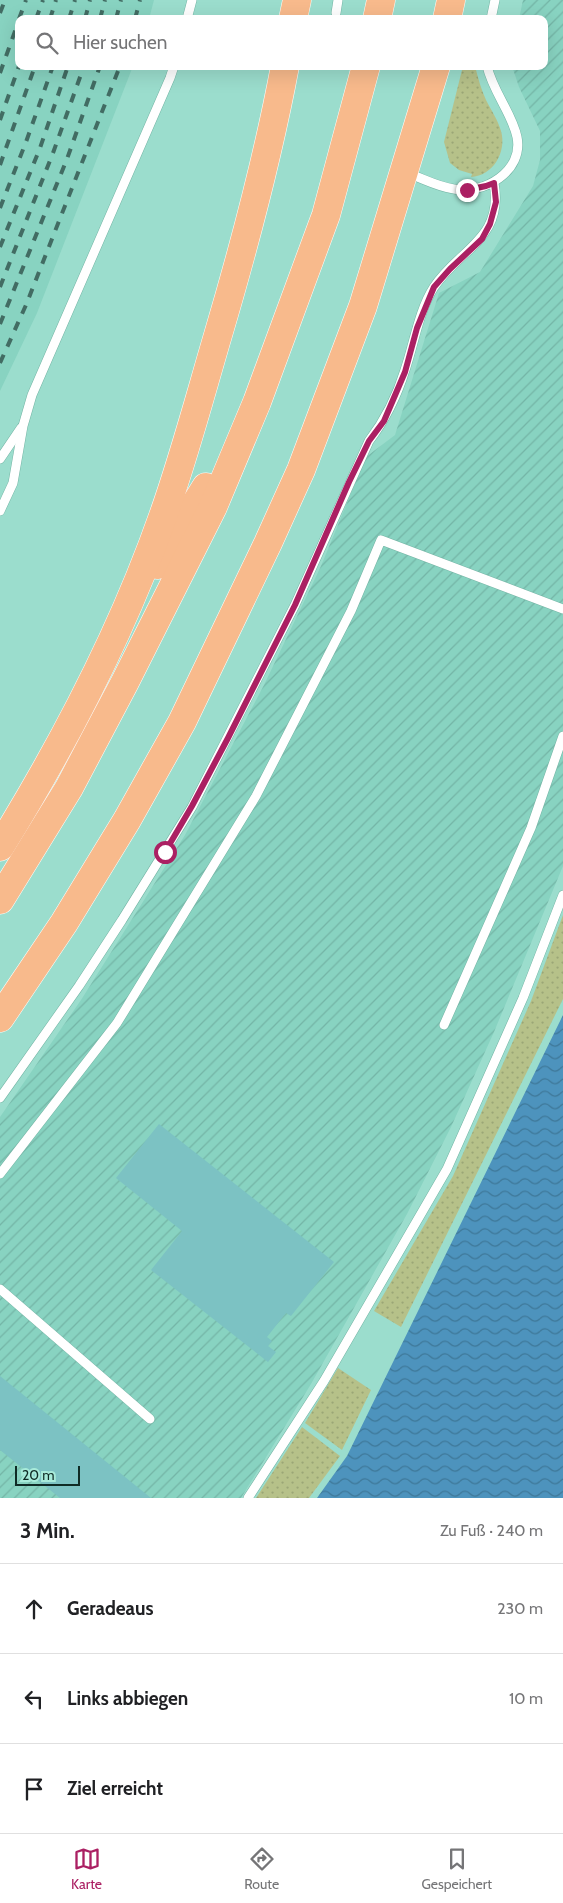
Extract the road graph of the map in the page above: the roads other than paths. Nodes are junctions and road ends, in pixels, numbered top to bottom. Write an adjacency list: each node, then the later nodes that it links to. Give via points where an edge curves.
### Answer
1 (192, 0): 8 (lane)
2 (297, 0): 9 (highway)
3 (338, 0): 7 (lane)
4 (381, 0): 10 (highway)
5 (451, 0): 11 (highway)
6 (494, 0): 12 (lane)
7 (336, 13)
8 (188, 15)
9 (295, 15)
10 (378, 15)
11 (448, 15)
12 (492, 15)
13 (173, 70): 21 (lane, via 32,395)
14 (284, 70): 25 (highway, via 256,198 201,396 163,516)
15 (365, 70): 20 (highway, via 326,215)
16 (435, 70): 18 (highway)
17 (489, 70): 19 (lane, via 517,137 515,159)
18 (404, 171): 19 (lane, via 454,190 476,189); 30 (highway, via 363,306 330,394 297,478 220,644 182,722 127,820 64,923)
19 (494, 183): 32 (lane, via 496,202 490,224 482,239 434,287 417,328 405,372 384,421 365,450 295,605 192,806 127,913)
20 (257, 402): 25 (highway); 29 (highway, via 213,507 126,682 69,788)
21 (23, 426): 22 (lane); 23 (lane, via 13,483)
22 (0, 460)
23 (0, 511)
24 (563, 609): 33 (lane, via 381,540 351,611 256,796 117,1023)
25 (114, 634): 27 (highway, via 80,704)
26 (563, 736): 31 (lane, via 531,828)
27 (0, 848)
28 (563, 895): 36 (lane, via 523,998 447,1169 324,1381)
29 (0, 900)
30 (0, 1018)
31 (444, 1026)
32 (0, 1098)
33 (0, 1174)
34 (0, 1289): 35 (lane)
35 (150, 1419)
36 (248, 1498)

